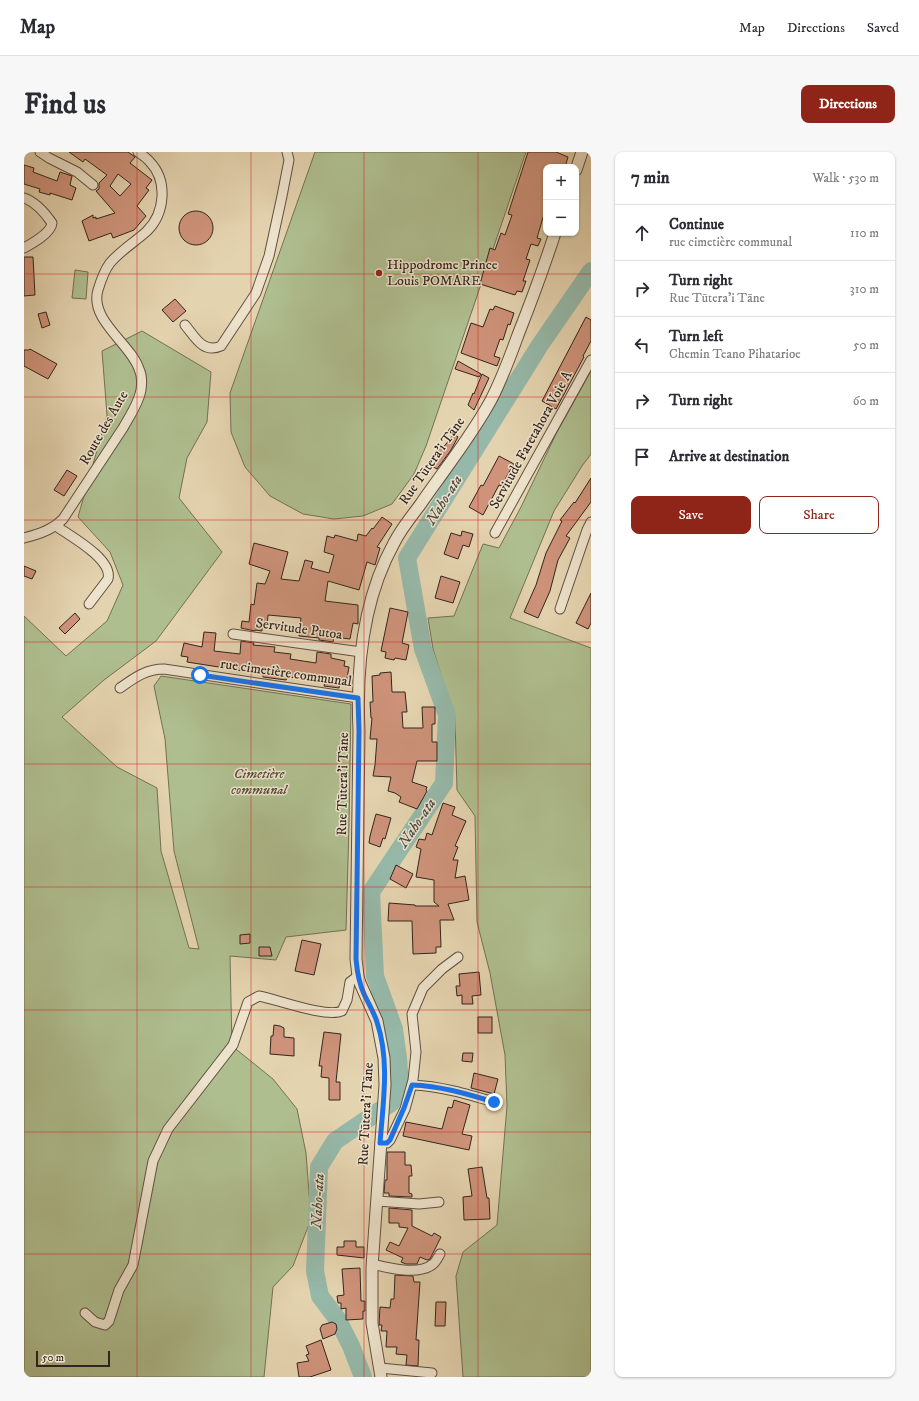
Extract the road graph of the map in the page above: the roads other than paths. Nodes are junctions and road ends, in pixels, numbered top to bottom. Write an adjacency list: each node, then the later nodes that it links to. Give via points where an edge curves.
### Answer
1 (40, 152): 6 (street, via 77,172)
2 (138, 152): 13 (street, Route des Aute, via 151,162 159,176 161,208 158,217 146,232 110,263 102,277 96,300 115,336 133,356 139,368 141,391 132,413 71,508)
3 (287, 152): 10 (street, via 282,196 269,256 256,293 221,346 214,349 206,348)
4 (582, 152): 5 (street)
5 (578, 164)
6 (93, 185)
7 (24, 198): 9 (street, via 48,216 52,228)
8 (554, 236): 19 (street, Rue Tūtera'i Tāne, via 491,400 453,460 395,542 382,568)
9 (24, 248)
10 (184, 325)
11 (591, 360): 14 (street, Servitude Faretahora Voie A)
12 (591, 522): 17 (street)
13 (56, 526): 15 (street, Route des Aute); 16 (street, via 105,564 108,579)
14 (495, 533)
15 (24, 538)
16 (89, 604)
17 (560, 609)
18 (233, 634): 19 (street, Servitude Putoa)
19 (361, 652): 21 (street, Rue Tūtera'i Tāne)
20 (120, 688): 21 (street, rue cimetière communal, via 144,672 164,669)
21 (358, 698): 23 (street, Rue Tūtera'i Tāne)
22 (458, 958): 24 (street, via 442,969 423,988 412,1014 416,1052)
23 (358, 976): 26 (street, Rue Tūtera'i Tāne, via 377,1021 384,1058 385,1085); 31 (street, via 350,982 347,1000 338,1012 322,1012 259,996 248,1002 233,1045 168,1129 153,1161 133,1266 119,1290 109,1321 105,1324 95,1322)
24 (412, 1085): 25 (street, via 429,1085); 26 (street, via 390,1140 387,1143)
25 (494, 1102)
26 (380, 1143): 27 (street, Rue Tūtera'i Tāne)
27 (377, 1201): 28 (street, via 419,1204); 30 (street, Rue Tūtera'i Tāne)
28 (439, 1202)
29 (440, 1254): 30 (street, via 433,1264 413,1270)
30 (372, 1264): 32 (street, Rue Tūtera'i Tāne, via 372,1324)
31 (85, 1313)
32 (380, 1372): 33 (street)
33 (432, 1373)

